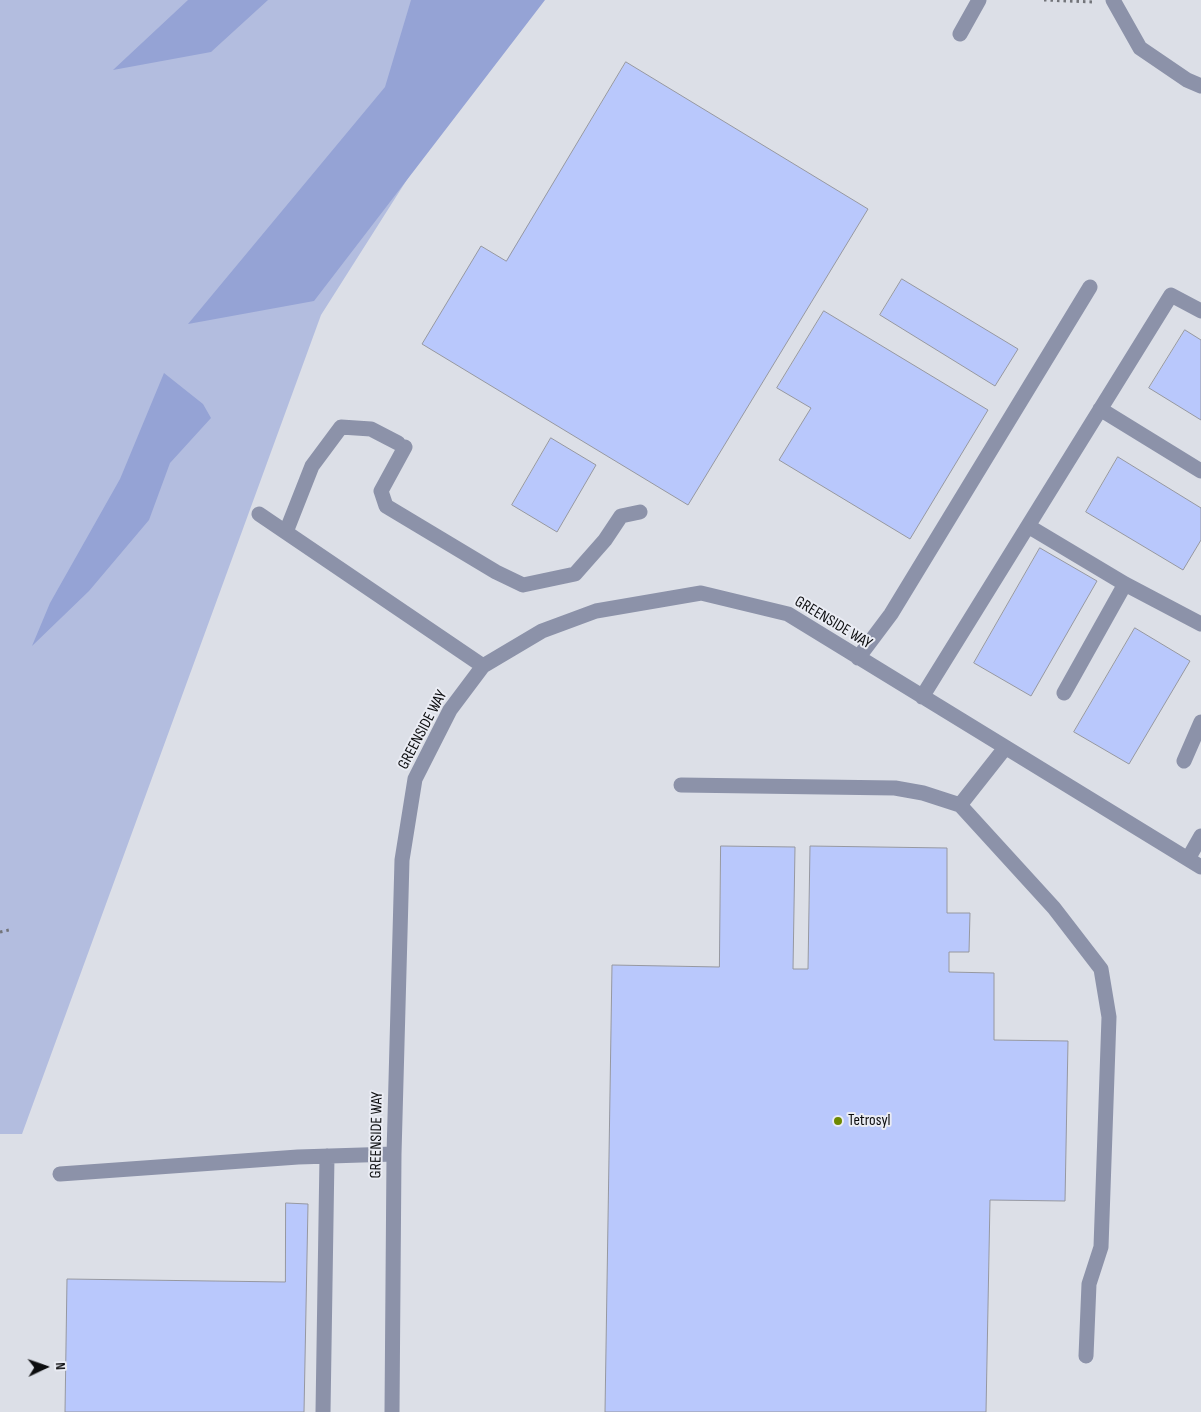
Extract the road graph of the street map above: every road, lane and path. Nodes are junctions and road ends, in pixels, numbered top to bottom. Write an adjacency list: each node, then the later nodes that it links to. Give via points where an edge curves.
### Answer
1 (979, 0): 4 (street)
2 (1044, 0): 3 (path)
3 (1113, 1): 5 (street, via 1140,48)
4 (960, 34)
5 (1201, 86)
6 (1090, 287): 16 (street, via 891,614)
7 (1201, 310): 8 (street, via 1171,295)
8 (1100, 409): 9 (street); 12 (street)
9 (1201, 472)
10 (640, 512): 13 (street, via 621,516 575,574 523,585 386,506 381,491 401,445 371,429 342,427 312,466)
11 (259, 514): 13 (street)
12 (1028, 526): 14 (street); 19 (street)
13 (286, 532): 17 (street)
14 (1126, 584): 15 (street); 18 (street)
15 (1201, 624)
16 (858, 658): 17 (street, GREENSIDE WAY, via 788,614 700,593 596,611 542,631); 19 (street, GREENSIDE WAY)
17 (483, 666): 30 (street, GREENSIDE WAY, via 450,710 415,779 402,860)
18 (1064, 693)
19 (922, 697): 21 (street, GREENSIDE WAY)
20 (1201, 722): 22 (street)
21 (1006, 748): 24 (street); 26 (street, GREENSIDE WAY)
22 (1184, 761)
23 (681, 785): 24 (street, via 895,788)
24 (960, 805): 33 (street, via 1054,908 1101,969 1109,1017 1101,1247 1089,1284)
25 (1201, 836): 26 (street)
26 (1188, 859): 27 (street, GREENSIDE WAY)
27 (1201, 867)
28 (9, 930): 29 (path)
29 (0, 932)
30 (394, 1154): 31 (street); 35 (street, GREENSIDE WAY)
31 (327, 1156): 32 (street); 34 (street)
32 (60, 1174)
33 (1086, 1356)
34 (323, 1412)
35 (392, 1412)

